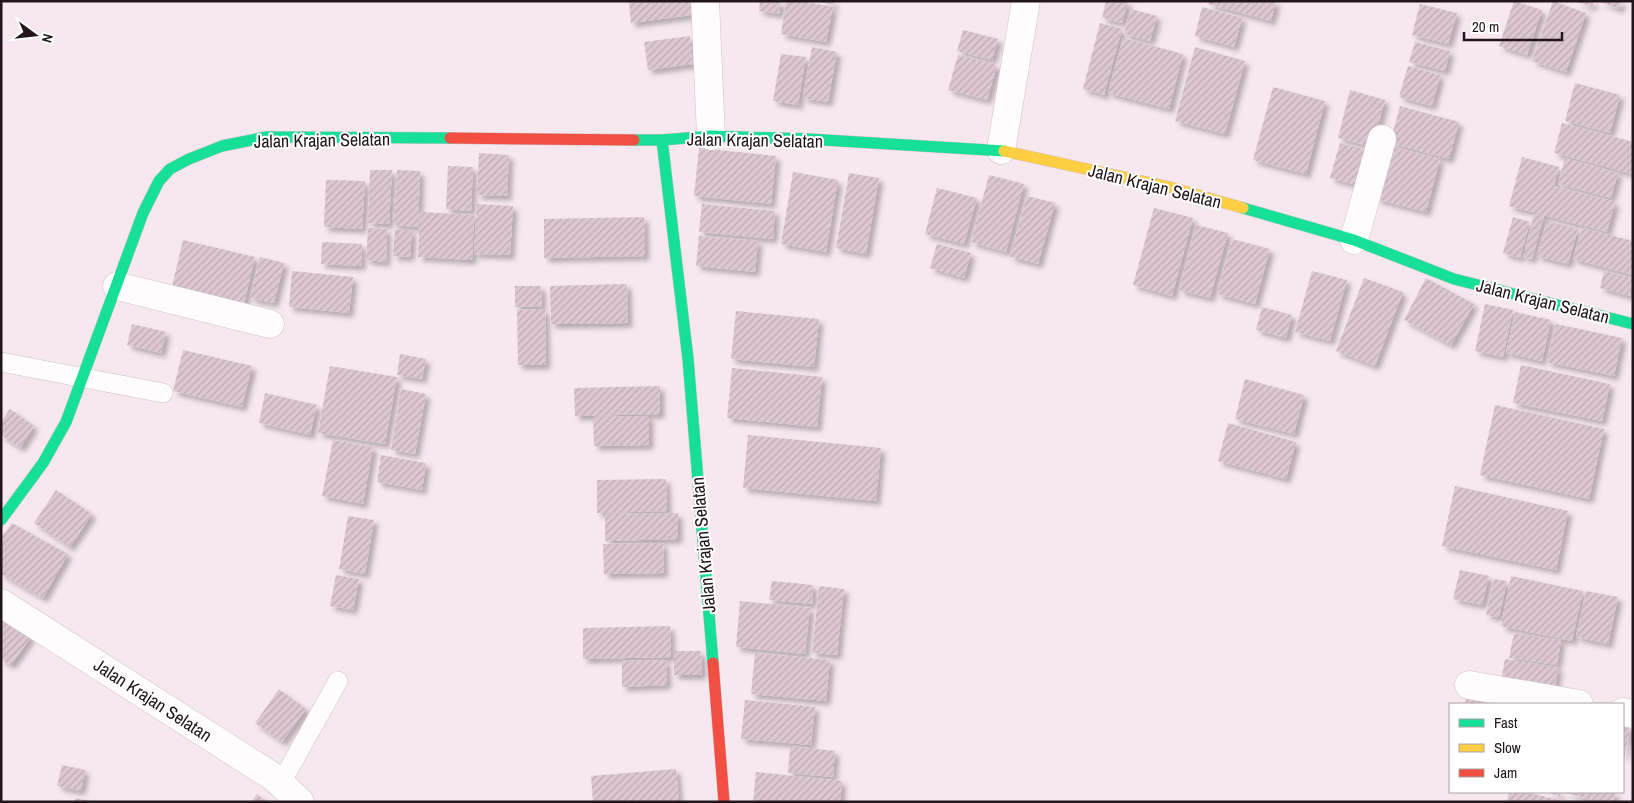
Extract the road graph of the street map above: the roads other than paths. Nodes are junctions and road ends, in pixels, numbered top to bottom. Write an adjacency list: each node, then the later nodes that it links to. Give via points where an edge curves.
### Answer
1 (705, 1): 3 (street)
2 (1026, 1): 6 (street)
3 (711, 136): 4 (street, Jalan Krajan Selatan); 6 (street, Jalan Krajan Selatan)
4 (662, 140): 8 (street, Jalan Krajan Selatan, via 266,137 222,146 170,169 159,181); 21 (street, Jalan Krajan Selatan, via 688,359)
5 (1382, 140): 7 (street)
6 (1001, 150): 7 (street, Jalan Krajan Selatan, via 1169,187)
7 (1354, 240): 10 (street, Jalan Krajan Selatan, via 1454,279)
8 (117, 286): 9 (street); 12 (street, Jalan Krajan Selatan)
9 (270, 324)
10 (1633, 324)
11 (1, 362): 12 (lane)
12 (84, 376): 13 (lane); 14 (street, Jalan Krajan Selatan, via 66,422 47,455)
13 (163, 392)
14 (1, 520)
15 (1, 602): 19 (street, Jalan Krajan Selatan)
16 (338, 681): 19 (lane)
17 (1469, 685): 18 (street)
18 (1573, 703)
19 (281, 783): 20 (street, Jalan Krajan Selatan)
20 (300, 802)
21 (724, 802)

